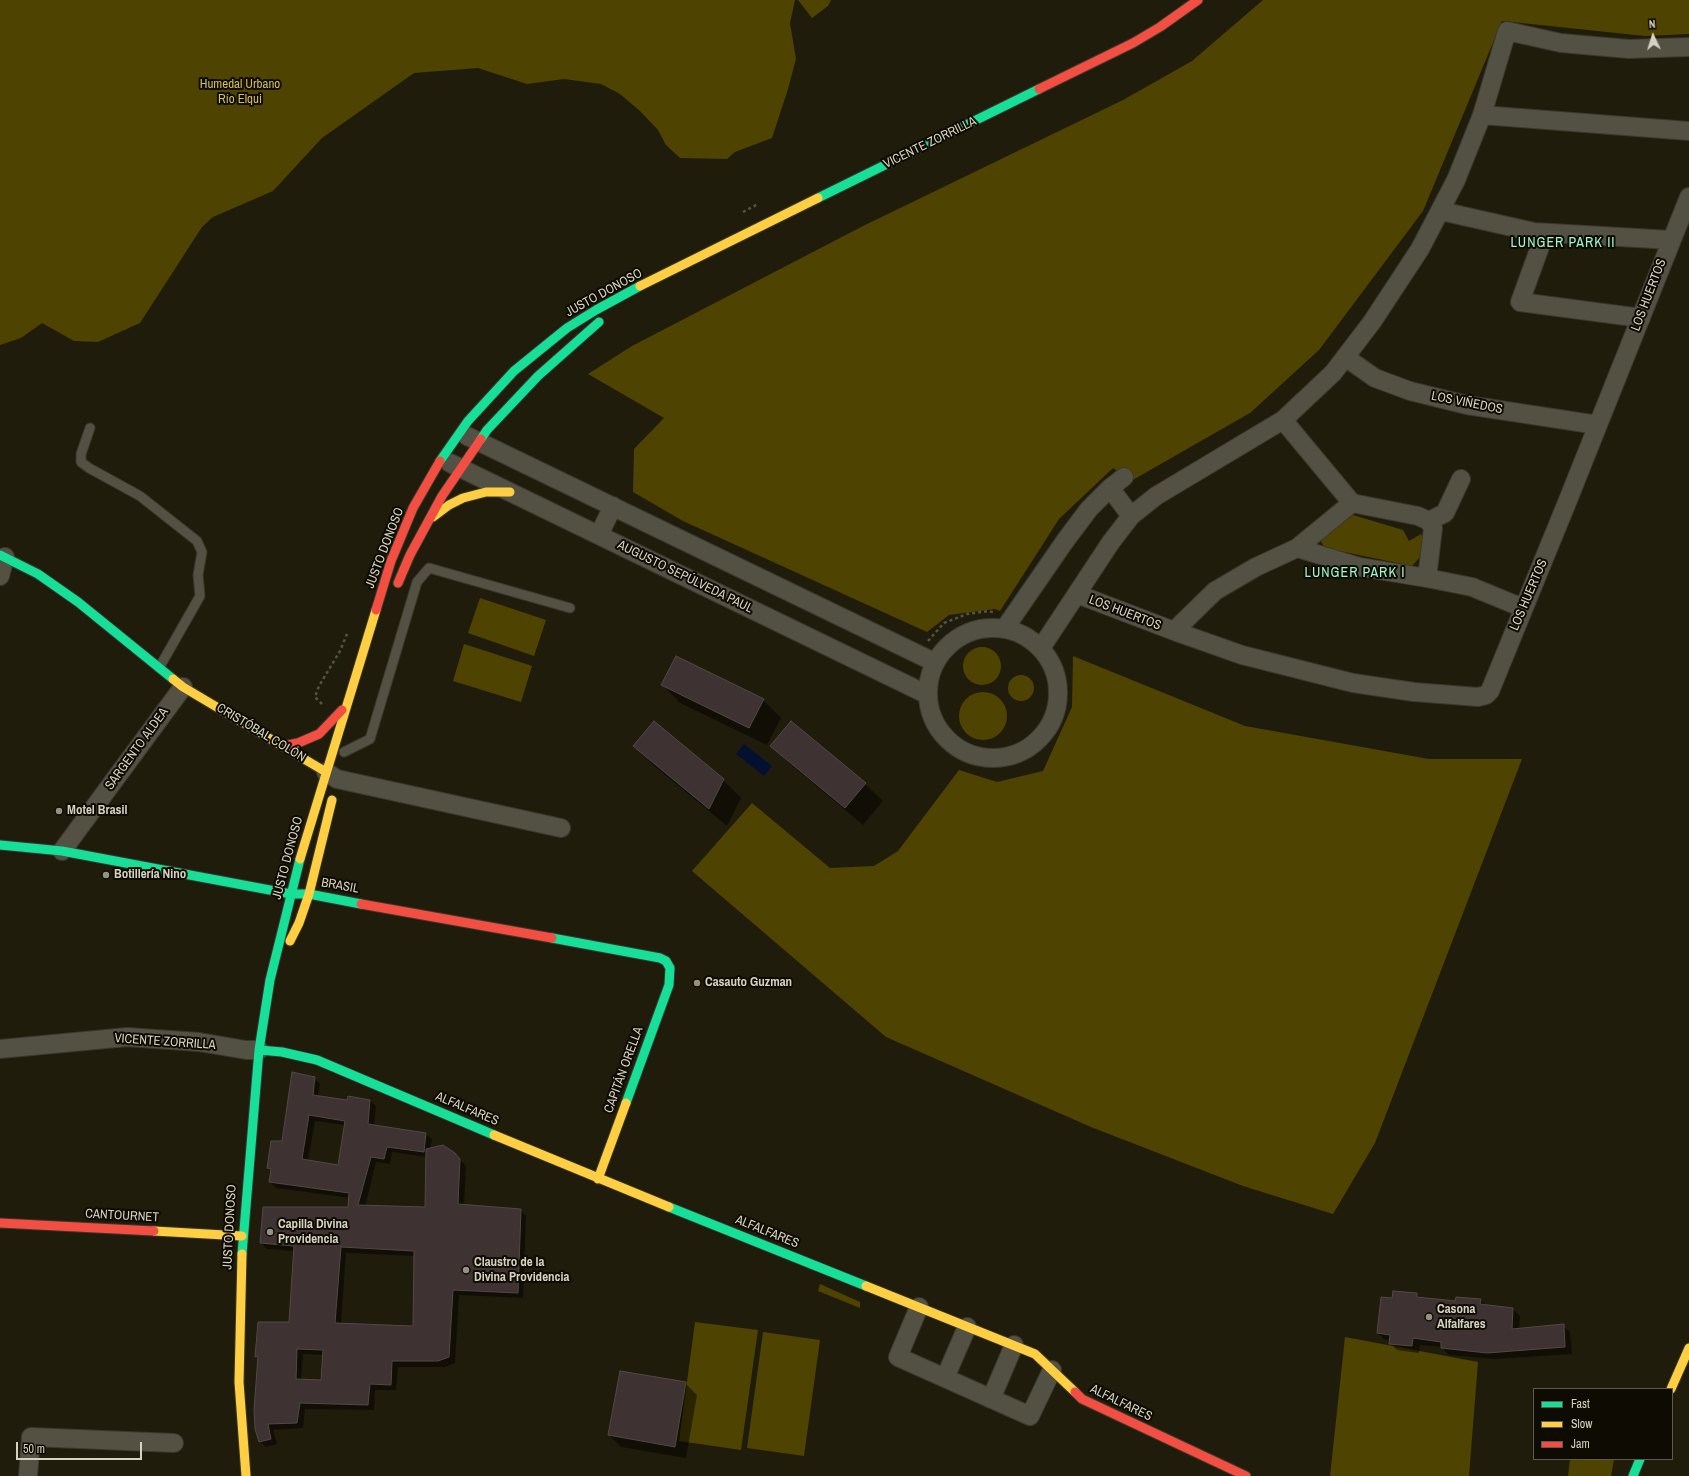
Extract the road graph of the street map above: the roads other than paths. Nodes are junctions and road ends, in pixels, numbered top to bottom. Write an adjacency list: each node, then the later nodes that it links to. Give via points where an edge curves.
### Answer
1 (1198, 0): 9 (main road, VICENTE ZORRILLA, via 1160,27 1133,42)
2 (1689, 47): 3 (street, via 1630,48 1561,43 1507,31)
3 (1482, 116): 4 (street); 6 (street)
4 (1689, 131)
5 (1689, 197): 8 (street, LOS HUERTOS)
6 (1441, 211): 7 (street); 11 (street, via 1397,286)
7 (1545, 233): 8 (street); 10 (street, via 1520,302)
8 (1671, 240): 10 (street, LOS HUERTOS)
9 (658, 278): 15 (main road, JUSTO DONOSO, via 567,328 514,371); 16 (main road, JUSTO DONOSO, via 566,350 512,403)
10 (1640, 318): 13 (street, LOS HUERTOS)
11 (1345, 357): 12 (street, via 1333,373); 13 (street, LOS VIÑEDOS, via 1375,378 1410,391 1467,405)
12 (1283, 420): 21 (street); 23 (street, via 1156,496)
13 (1598, 425): 34 (street, LOS HUERTOS)
14 (90, 428): 40 (lane, via 81,454 81,462 140,496 197,541 202,552 198,574 200,596)
15 (460, 432): 16 (street); 17 (main road, JUSTO DONOSO)
16 (479, 442): 18 (main road, JUSTO DONOSO); 22 (street)
17 (442, 458): 18 (street, AUGUSTO SEPÚLVEDA PAUL); 42 (main road, JUSTO DONOSO, via 413,508 399,541)
18 (461, 468): 20 (street, AUGUSTO SEPÚLVEDA PAUL); 25 (main road, JUSTO DONOSO)
19 (1461, 479): 24 (street, via 1444,513)
20 (510, 492): 25 (main road, via 486,492 463,498 444,508); 26 (street, AUGUSTO SEPÚLVEDA PAUL)
21 (1352, 503): 24 (street, via 1418,516); 27 (street, LOS HUERTOS)
22 (613, 506): 26 (street); 39 (street)
23 (1131, 516): 31 (street); 35 (street, via 1117,482 1089,509)
24 (1429, 521): 30 (street, via 1433,528)
25 (426, 525): 32 (main road, JUSTO DONOSO, via 410,555)
26 (599, 535): 43 (street, AUGUSTO SEPÚLVEDA PAUL)
27 (1297, 548): 30 (street, via 1360,567); 36 (street, LOS HUERTOS, via 1256,567 1215,591)
28 (2, 556): 29 (street); 40 (main road, CRISTÓBAL COLÓN, via 38,574 78,602)
29 (0, 576)
30 (1427, 578): 34 (street, via 1472,587)
31 (1077, 594): 36 (street, LOS HUERTOS); 37 (street)
32 (394, 595)
33 (570, 608): 47 (lane, via 429,568 417,582 370,739)
34 (1523, 608): 36 (street, LOS HUERTOS, via 1490,691 1486,696 1478,697 1414,692 1353,683 1242,655)
35 (1005, 628): 37 (street, via 1025,635); 39 (street, via 985,628 965,633 948,644)
36 (1174, 631)
37 (1041, 648): 43 (street, via 1052,665 1058,685 1057,705 1050,724 1038,743 1017,754 994,758 972,755 952,744 937,727 928,706)
38 (372, 655): 44 (main road)
39 (934, 662): 43 (street, via 927,684)
40 (159, 668): 41 (main road, CRISTÓBAL COLÓN)
41 (183, 687): 46 (main road, CRISTÓBAL COLÓN); 51 (street, SARGENTO ALDEA)
42 (350, 693): 46 (main road, via 328,726 314,736); 48 (main road, JUSTO DONOSO)
43 (928, 695)
44 (354, 714)
45 (348, 737): 47 (main road)
46 (283, 746): 48 (main road, CRISTÓBAL COLÓN)
47 (343, 755)
48 (334, 780): 49 (street, CRISTÓBAL COLÓN); 52 (main road, JUSTO DONOSO); 53 (main road, JUSTO DONOSO)
49 (561, 828)
50 (0, 845): 51 (main road, BRASIL)
51 (62, 851): 52 (main road, BRASIL)
52 (291, 894): 53 (main road, BRASIL); 55 (main road, JUSTO DONOSO)
53 (309, 894): 54 (main road, BRASIL, via 660,958 666,961); 55 (main road, JUSTO DONOSO, via 299,923)
54 (670, 968): 58 (main road, CAPITÁN ORELLA, via 669,985)
55 (270, 980): 57 (main road, JUSTO DONOSO)
56 (0, 1049): 57 (street, VICENTE ZORRILLA, via 127,1037 199,1042)
57 (259, 1050): 58 (main road, ALFALFARES, via 317,1060); 60 (main road, JUSTO DONOSO)
58 (598, 1179): 61 (main road, ALFALFARES)
59 (0, 1223): 60 (main road, CANTOURNET)
60 (242, 1236): 72 (main road, JUSTO DONOSO, via 239,1382)
61 (919, 1307): 62 (main road, ALFALFARES); 66 (street, via 898,1357)
62 (967, 1327): 63 (main road, ALFALFARES); 66 (street)
63 (1014, 1345): 65 (main road, ALFALFARES, via 1035,1354); 68 (street)
64 (1689, 1348): 67 (main road)
65 (1052, 1370): 68 (street, via 1030,1416); 73 (main road, ALFALFARES, via 1082,1400)
66 (945, 1378): 68 (street)
67 (1671, 1388)
68 (991, 1398)
69 (174, 1443): 71 (street, via 31,1437)
70 (1640, 1460): 74 (main road)
71 (28, 1476)
72 (246, 1476)
73 (1246, 1476)
74 (1633, 1476)

